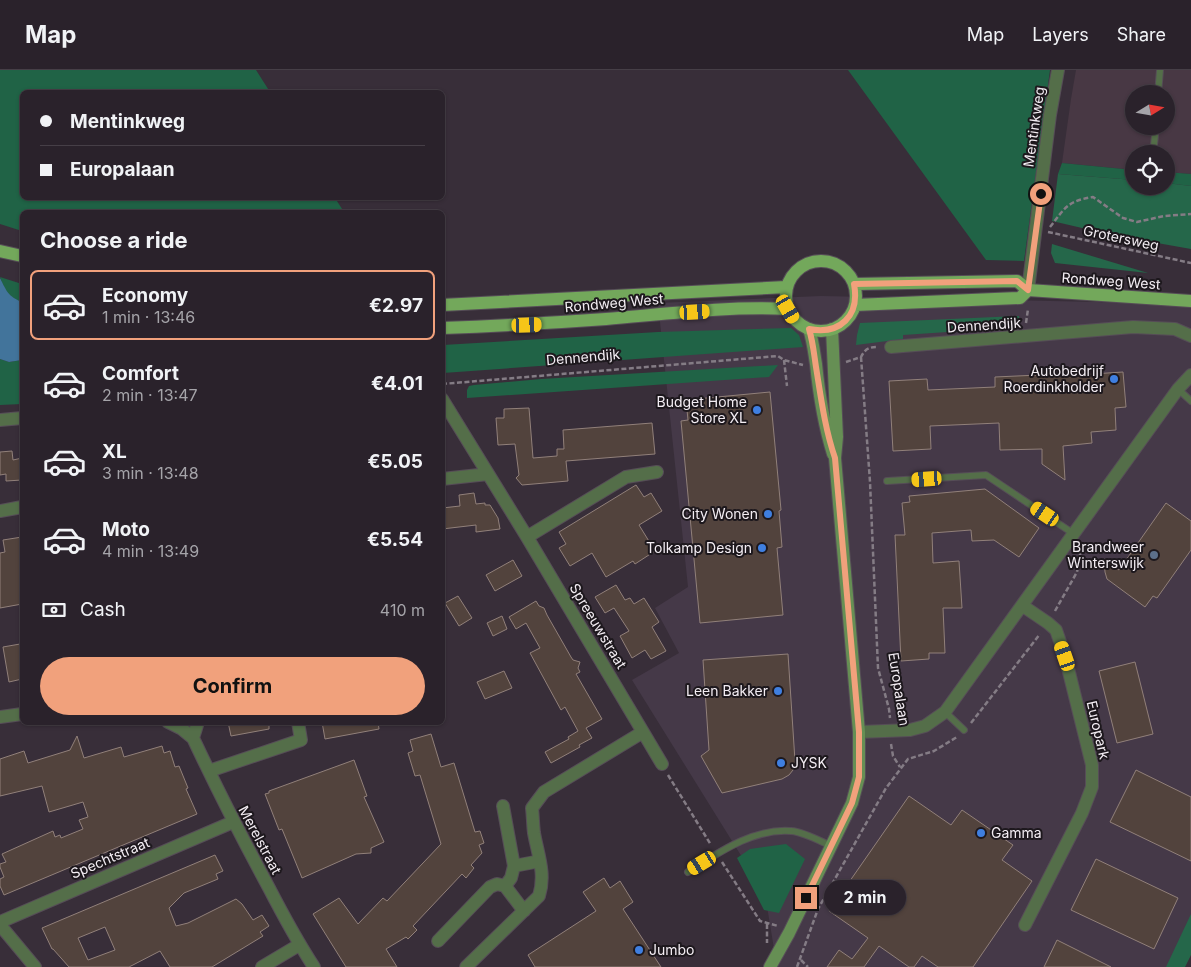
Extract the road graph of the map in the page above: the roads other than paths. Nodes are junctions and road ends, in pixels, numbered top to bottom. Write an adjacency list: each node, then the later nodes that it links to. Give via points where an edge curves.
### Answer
1 (1058, 70): 8 (street, Mentinkweg)
2 (1160, 70): 3 (lane)
3 (1159, 85)
4 (0, 251): 5 (main road)
5 (20, 256)
6 (854, 284): 7 (main road, via 841,266 819,260 798,268); 8 (main road, Rondweg West, via 1017,281); 11 (main road)
7 (786, 287): 10 (main road, Rondweg West); 12 (main road)
8 (1028, 290): 9 (main road, Rondweg West); 11 (main road, Rondweg West, via 1020,298)
9 (1191, 301)
10 (445, 304)
11 (855, 304): 15 (main road, via 842,324)
12 (788, 309): 13 (main road, Rondweg West, via 678,312 544,324); 14 (main road, via 793,318)
13 (445, 328)
14 (809, 329): 15 (main road, via 822,332); 24 (street)
15 (832, 329): 24 (street, via 838,437)
16 (1191, 336): 17 (street, Dennendijk, via 1175,329 1133,328)
17 (891, 346)
18 (1191, 375): 19 (street)
19 (1178, 389): 20 (lane); 31 (street)
20 (1191, 401)
21 (445, 404): 26 (street, Spreeuwstraat)
22 (20, 418): 23 (street)
23 (0, 420)
24 (835, 458): 42 (street)
25 (658, 472): 32 (street, via 626,477)
26 (488, 474): 27 (street); 32 (street, Spreeuwstraat)
27 (445, 479)
28 (887, 481): 31 (lane, via 986,475)
29 (20, 507): 30 (street)
30 (0, 510)
31 (1074, 534): 33 (street)
32 (527, 536): 41 (street, Spreeuwstraat)
33 (1023, 606): 34 (street); 55 (street, Europark, via 1056,630 1092,765 1092,787 1082,812)
34 (945, 712): 40 (lane); 42 (street, via 925,726 910,730)
35 (20, 714): 36 (street)
36 (0, 717)
37 (174, 725): 43 (street)
38 (197, 725): 43 (street)
39 (298, 725): 45 (street, via 301,740)
40 (964, 730)
41 (643, 732): 44 (street, Spreeuwstraat); 49 (street, via 544,792 532,808)
42 (859, 732): 48 (street, via 859,777 852,803)
43 (193, 738): 45 (street, Merelstraat)
44 (662, 764)
45 (209, 771): 47 (street, Merelstraat)
46 (503, 806): 50 (street)
47 (233, 822): 54 (street, Spechtstraat); 57 (street, Merelstraat)
48 (830, 846): 51 (lane, via 811,836 791,831 769,832 740,841); 62 (street)
49 (540, 861): 50 (street); 53 (street, via 543,885 539,896)
50 (514, 866): 52 (street)
51 (688, 872)
52 (505, 886): 53 (street); 56 (street, via 490,886)
53 (524, 912): 61 (street)
54 (0, 923): 58 (street)
55 (1025, 925)
56 (438, 941)
57 (299, 944): 59 (street); 60 (street, Merelstraat)
58 (35, 967)
59 (262, 967)
60 (314, 967)
61 (466, 967)
62 (770, 967)

